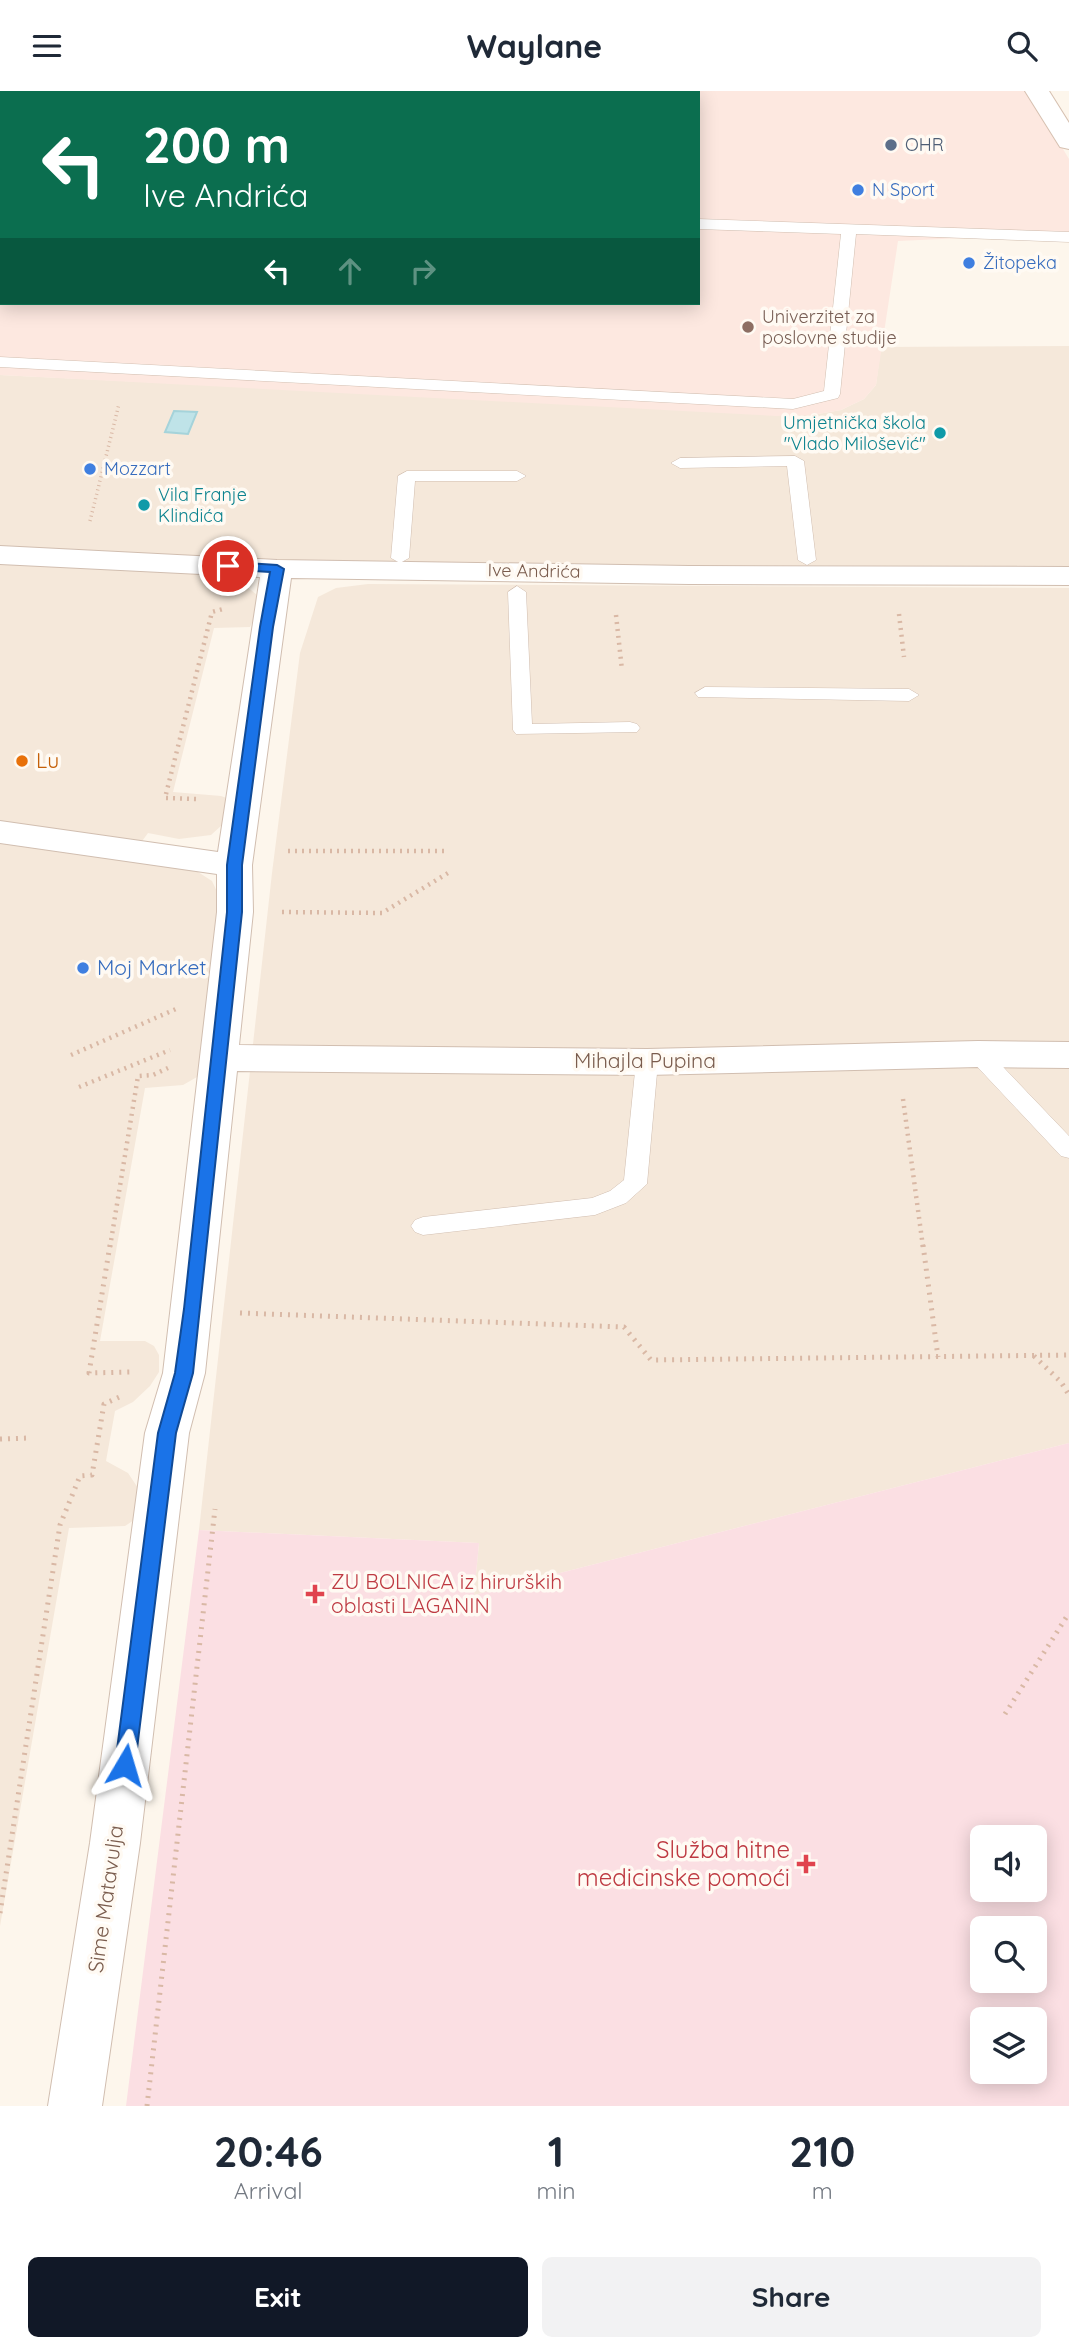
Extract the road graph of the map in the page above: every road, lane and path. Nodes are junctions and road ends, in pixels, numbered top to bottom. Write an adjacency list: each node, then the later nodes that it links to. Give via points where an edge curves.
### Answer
1 (1037, 91): 2 (street)
2 (1069, 142)
3 (700, 224): 4 (lane)
4 (849, 231): 5 (lane); 6 (lane, via 832,394 793,404)
5 (1069, 237)
6 (0, 362)
7 (121, 397): 12 (path)
8 (680, 463): 13 (lane, via 795,461)
9 (517, 476): 11 (lane, via 407,476)
10 (0, 555): 12 (street, Ive Andrića)
11 (400, 558)
12 (80, 559): 14 (street, Ive Andrića)
13 (807, 560)
14 (277, 569): 15 (street, Ive Andrića); 28 (street, Sime Matavulja)
15 (1069, 576)
16 (517, 592): 22 (lane, via 523,730)
17 (615, 606): 19 (path)
18 (898, 608): 21 (path)
19 (622, 670)
20 (705, 693): 21 (lane)
21 (909, 695)
22 (630, 728)
23 (0, 832): 28 (street)
24 (289, 838): 25 (path)
25 (288, 851): 26 (path); 27 (path)
26 (448, 851)
27 (286, 863)
28 (234, 865): 32 (street, Sime Matavulja, via 234,912)
29 (448, 873): 30 (path, via 382,913 281,912)
30 (282, 900)
31 (177, 1008): 34 (path)
32 (201, 1052): 38 (street, Mihajla Pupina); 39 (path); 55 (street, Sime Matavulja, via 184,1373 167,1433 115,1843)
33 (978, 1054): 35 (street, Mihajla Pupina); 36 (street, Mihajla Pupina); 40 (lane)
34 (71, 1055)
35 (1069, 1055)
36 (898, 1056): 38 (street, Mihajla Pupina); 45 (path)
37 (177, 1060): 46 (path, via 153,1075 138,1076 89,1373)
38 (647, 1062): 41 (lane, via 635,1184 618,1197 595,1206)
39 (79, 1087)
40 (1069, 1150)
41 (423, 1226)
42 (234, 1325): 45 (path, via 236,1313 624,1327 650,1360)
43 (1069, 1355): 44 (path)
44 (1033, 1356): 45 (path); 48 (path, via 1061,1381)
45 (938, 1357)
46 (137, 1372)
47 (129, 1392): 54 (path, via 104,1404 92,1475 80,1476 60,1525)
48 (1069, 1395)
49 (29, 1438): 50 (path)
50 (0, 1440)
51 (216, 1494): 56 (path)
52 (1069, 1613): 53 (path)
53 (1005, 1714)
54 (0, 1913)
55 (75, 2106)
56 (147, 2106)

